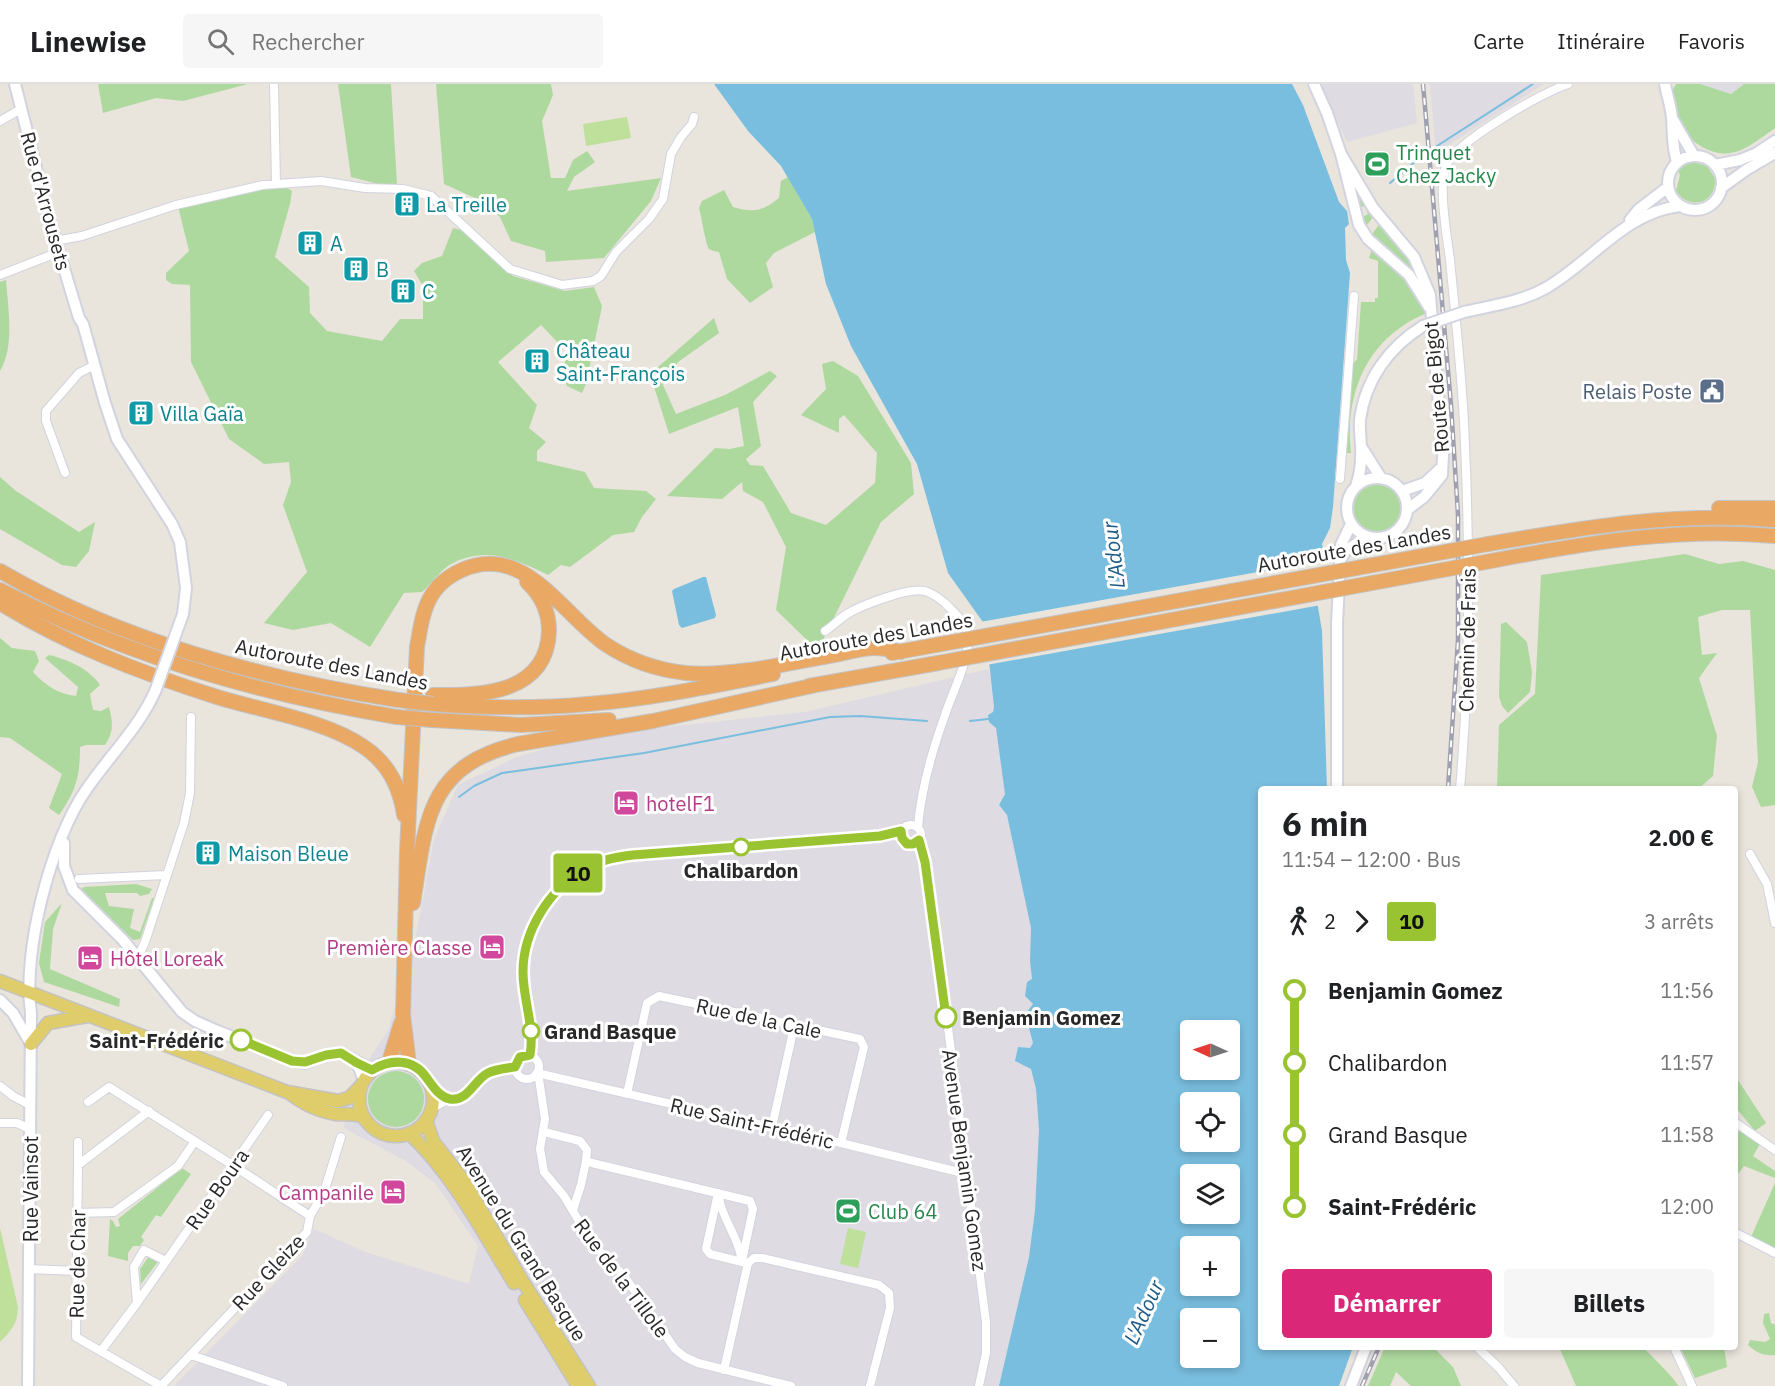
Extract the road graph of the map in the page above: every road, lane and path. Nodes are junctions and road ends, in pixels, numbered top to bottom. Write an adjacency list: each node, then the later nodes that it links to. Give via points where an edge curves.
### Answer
1 (15, 84): 6 (main road, Rue d'Arrousets)
2 (274, 84): 16 (street)
3 (1314, 84): 12 (main road, Route de Bigot)
4 (1568, 84): 51 (street, Chemin de Frais, via 1552,89 1487,128 1452,154 1445,167 1443,200 1465,445 1469,597 1467,711)
5 (1665, 84): 8 (main road)
6 (21, 109): 9 (street); 21 (main road, Rue d'Arrousets)
7 (694, 117): 16 (street, via 671,154 663,199 593,281 562,285 510,269 431,195 321,181)
8 (1672, 118): 13 (main road); 14 (main road)
9 (0, 121)
10 (1775, 141): 15 (main road, via 1740,160)
11 (1775, 153): 18 (main road)
12 (1341, 154): 24 (main road, Route de Bigot, via 1373,208 1414,257 1430,295); 24 (main road, Route de Bigot, via 1359,225 1368,239 1409,275)
13 (1695, 156): 14 (main road); 15 (main road)
14 (1677, 162): 17 (main road, via 1669,174)
15 (1715, 165): 18 (main road)
16 (276, 184): 21 (street, via 163,208)
17 (1668, 187): 19 (main road); 20 (main road, via 1638,210)
18 (1721, 188): 19 (main road, via 1716,200 1705,208)
19 (1680, 206): 20 (main road, via 1651,212)
20 (1625, 227): 26 (main road, bridge, via 1542,290 1423,326 1394,349 1370,383 1360,420)
21 (57, 246): 22 (street); 25 (main road, Rue d'Arrousets, via 83,324)
22 (0, 275)
23 (1354, 296): 30 (street)
24 (1430, 308): 27 (main road, Route de Bigot)
25 (92, 367): 28 (street, via 79,373 46,411); 60 (main road, Rue d'Arrousets, bridge, via 113,430 180,542 186,588 183,614 149,707 84,792 65,825)
26 (1361, 447): 29 (main road); 31 (main road)
27 (1442, 466): 32 (main road, Route de Bigot, via 1425,483); 34 (main road, Route de Bigot, via 1442,475 1433,488)
28 (65, 473)
29 (1381, 478): 31 (main road); 32 (main road)
30 (1340, 479)
31 (1356, 486): 37 (main road, via 1347,508)
32 (1402, 491): 34 (main road)
33 (1775, 508): 35 (highway, via 1697,508)
34 (1407, 510): 39 (main road, via 1394,534)
35 (1665, 518): 36 (highway, Autoroute des Landes); 46 (highway, Autoroute des Landes, bridge, via 1488,544)
36 (1775, 520)
37 (1351, 524): 39 (main road); 40 (main road, via 1341,545)
38 (1775, 536): 47 (highway, Autoroute des Landes, bridge, via 1650,536 1588,543)
39 (1367, 537): 40 (main road, via 1345,551)
40 (1341, 560): 50 (main road)
41 (500, 564): 46 (highway, via 535,580 607,645 660,668 721,673 874,648); 48 (highway, via 532,587 544,606 549,635 543,657 526,677 506,688); 58 (highway, via 475,564 452,574 435,588 423,615 417,647)
42 (0, 571): 48 (highway, Autoroute des Landes, bridge, via 37,592 130,632 229,664 330,687)
43 (0, 590): 47 (highway, Autoroute des Landes, bridge, via 74,627 172,664 275,693 397,717 521,725 595,721)
44 (0, 603): 58 (highway, via 112,660 356,741 380,760 396,783)
45 (825, 631): 52 (street, via 846,615 905,592 926,591 965,624 968,637 961,672)
46 (901, 652): 48 (highway, Autoroute des Landes, via 598,703 511,708)
47 (816, 685): 65 (highway, via 653,721 518,744 470,762 443,788 428,821)
48 (433, 699)
49 (191, 717): 62 (street, via 190,793)
50 (1337, 786)
51 (1460, 786)
52 (920, 804): 53 (street); 54 (street)
53 (909, 825): 54 (street); 55 (street)
54 (918, 827): 56 (street)
55 (901, 835): 57 (street); 74 (street, via 633,855 585,868 556,891 528,940 523,973 532,1040)
56 (919, 840): 57 (street); 61 (street, Avenue Benjamin Gomez)
57 (910, 845): 61 (street)
58 (407, 850): 65 (highway)
59 (1750, 854): 64 (street, via 1767,884)
60 (58, 859): 66 (main road, via 73,890); 68 (main road, Rue d'Arrousets, via 33,938)
61 (925, 862): 109 (street, Avenue Benjamin Gomez)
62 (166, 875): 63 (street); 66 (street)
63 (79, 879)
64 (1775, 922)
65 (406, 949): 71 (highway)
66 (138, 957): 76 (main road, via 169,999 195,1021 292,1061 305,1062 341,1053)
67 (0, 981): 68 (main road)
68 (28, 992): 70 (main road); 73 (main road, Rue Vainsot)
69 (0, 1000): 73 (main road, via 13,1013)
70 (88, 1016): 73 (main road, via 48,1023); 85 (main road)
71 (403, 1016): 75 (highway); 77 (highway)
72 (794, 1027): 87 (street, Rue de la Cale, via 659,996 647,1003); 97 (street); 104 (street, Rue de la Cale, via 860,1039 864,1047)
73 (31, 1044): 90 (main road, Rue Vainsot)
74 (530, 1055): 78 (street, via 520,1057); 80 (street, via 539,1065)
75 (389, 1062): 77 (main road); 79 (main road)
76 (357, 1063): 79 (main road); 82 (main road)
77 (409, 1064): 84 (main road, via 419,1069)
78 (515, 1067): 81 (street, via 520,1076); 88 (street, via 487,1073 466,1094)
79 (372, 1070): 82 (main road)
80 (536, 1074): 81 (street); 86 (street, Rue de la Tillole); 87 (street, Rue Saint-Frédéric)
81 (528, 1078): 86 (street)
82 (362, 1083): 85 (main road, via 349,1098 338,1101); 94 (main road, via 358,1099)
83 (0, 1086): 90 (street)
84 (431, 1087): 88 (street); 93 (main road)
85 (287, 1092): 94 (main road, via 320,1110)
86 (542, 1093): 99 (street, Rue de la Tillole)
87 (627, 1095): 97 (street, Rue Saint-Frédéric)
88 (449, 1099): 93 (street)
89 (88, 1102): 91 (street, via 109,1087)
90 (30, 1105): 98 (main road, Rue Vainsot)
91 (148, 1111): 103 (street); 107 (street)
92 (268, 1115): 108 (street, Rue Boura)
93 (429, 1115): 100 (main road); 131 (main road, Avenue du Grand Basque, via 433,1141 464,1181)
94 (364, 1117): 100 (main road, via 375,1130 386,1134)
95 (0, 1123): 98 (street, via 17,1123)
96 (1738, 1124): 105 (street)
97 (772, 1127): 104 (street, Rue Saint-Frédéric)
98 (30, 1129): 118 (main road, Rue Vainsot)
99 (544, 1132): 106 (street, via 580,1142 587,1150); 111 (street, Rue de la Tillole, via 540,1149 544,1172)
100 (409, 1133): 130 (main road, Avenue du Grand Basque, via 457,1189)
101 (341, 1137): 113 (street, Rue Gleize, via 324,1192)
102 (78, 1142): 107 (street, Rue de Char)
103 (195, 1142): 108 (street); 112 (street, via 178,1166 114,1212)
104 (841, 1143): 109 (street, Rue Saint-Frédéric)
105 (1775, 1150)
106 (586, 1161): 110 (street); 111 (street)
107 (78, 1165): 112 (street, Rue de Char)
108 (234, 1166): 113 (street); 116 (street, Rue Boura)
109 (967, 1174): 134 (street, Avenue Benjamin Gomez, via 986,1322 985,1360)
110 (718, 1193): 117 (street, via 720,1207); 117 (street, via 752,1203); 117 (street, via 706,1249 710,1254)
111 (573, 1210): 126 (street, Rue de la Tillole, via 592,1243 625,1277 675,1349 698,1363)
112 (77, 1213): 119 (street, Rue de Char)
113 (310, 1216): 125 (street, Rue Gleize, via 307,1232)
114 (1738, 1234): 115 (street)
115 (1775, 1253)
116 (166, 1261): 120 (street, Rue Boura); 120 (street, via 144,1250 134,1267)
117 (745, 1262): 126 (street); 133 (street, via 762,1258 879,1285 889,1293 890,1308)
118 (29, 1269): 119 (street); 127 (main road, Rue Vainsot)
119 (77, 1271): 124 (street, Rue de Char, via 76,1337)
120 (137, 1303): 124 (street, Rue Boura)
121 (1365, 1350): 135 (main road)
122 (1480, 1350): 136 (street)
123 (1675, 1350): 137 (street)
124 (101, 1351): 128 (street, Rue de Char)
125 (191, 1355): 128 (street, Rue Gleize); 129 (street)
126 (724, 1370): 132 (street, Rue de la Tillole)
127 (28, 1386)
128 (161, 1386)
129 (283, 1386)
130 (578, 1386)
131 (589, 1386)
132 (791, 1386)
133 (870, 1386)
134 (979, 1386)
135 (1351, 1386)
136 (1514, 1386)
137 (1692, 1386)

